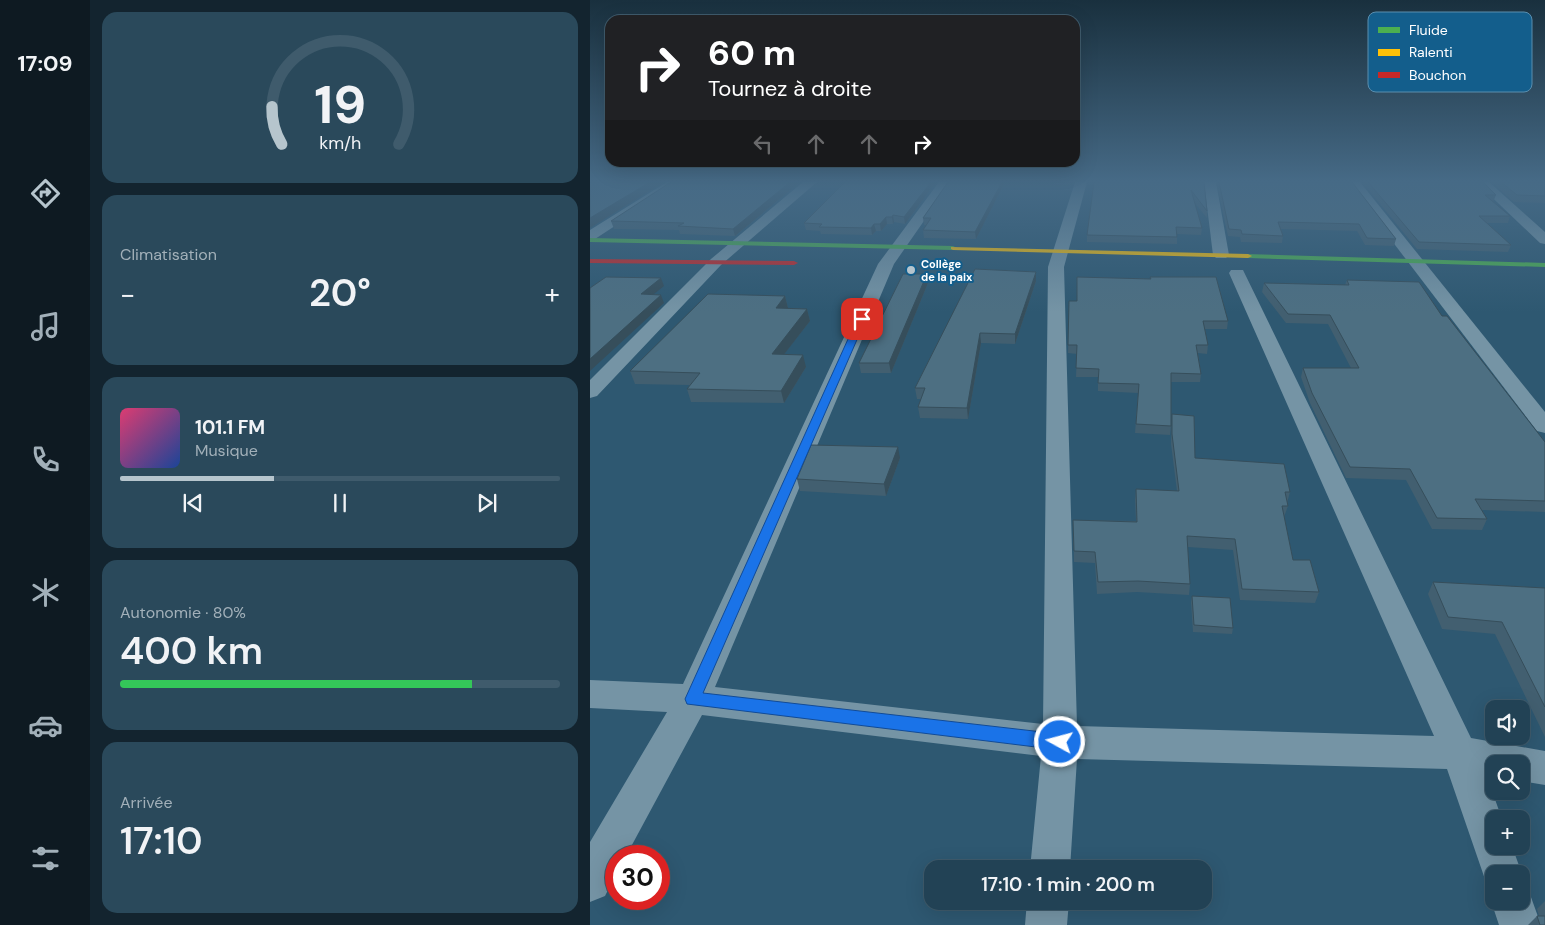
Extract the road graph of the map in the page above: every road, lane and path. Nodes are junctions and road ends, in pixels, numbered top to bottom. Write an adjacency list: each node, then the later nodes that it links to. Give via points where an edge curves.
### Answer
1 (610, 225): 8 (street)
2 (760, 225): 10 (street)
3 (914, 225): 11 (street)
4 (1068, 225): 16 (street)
5 (1221, 225): 18 (street)
6 (1387, 225): 12 (street)
7 (1529, 225): 9 (street)
8 (590, 238): 10 (main road)
9 (1545, 240)
10 (739, 243): 11 (main road); 14 (street)
11 (889, 260): 16 (main road); 25 (street)
12 (1415, 260): 17 (main road); 18 (main road); 20 (street)
13 (590, 261): 14 (main road)
14 (716, 262): 15 (main road); 22 (street)
15 (806, 263)
16 (1057, 263): 18 (main road); 26 (street)
17 (1545, 264)
18 (1233, 269): 27 (street)
19 (1410, 278): 20 (main road)
20 (1429, 278): 21 (main road); 23 (street)
21 (1448, 279)
22 (590, 392)
23 (1545, 426)
24 (590, 694): 25 (street)
25 (693, 699): 26 (street); 31 (street)
26 (1060, 742): 27 (street); 29 (street)
27 (1460, 753): 28 (street); 30 (street)
28 (1545, 768)
29 (1051, 860)
30 (1499, 865)
31 (590, 881)
32 (1047, 910): 34 (street)
33 (1515, 910): 35 (street)
34 (1046, 925)
35 (1520, 925)

